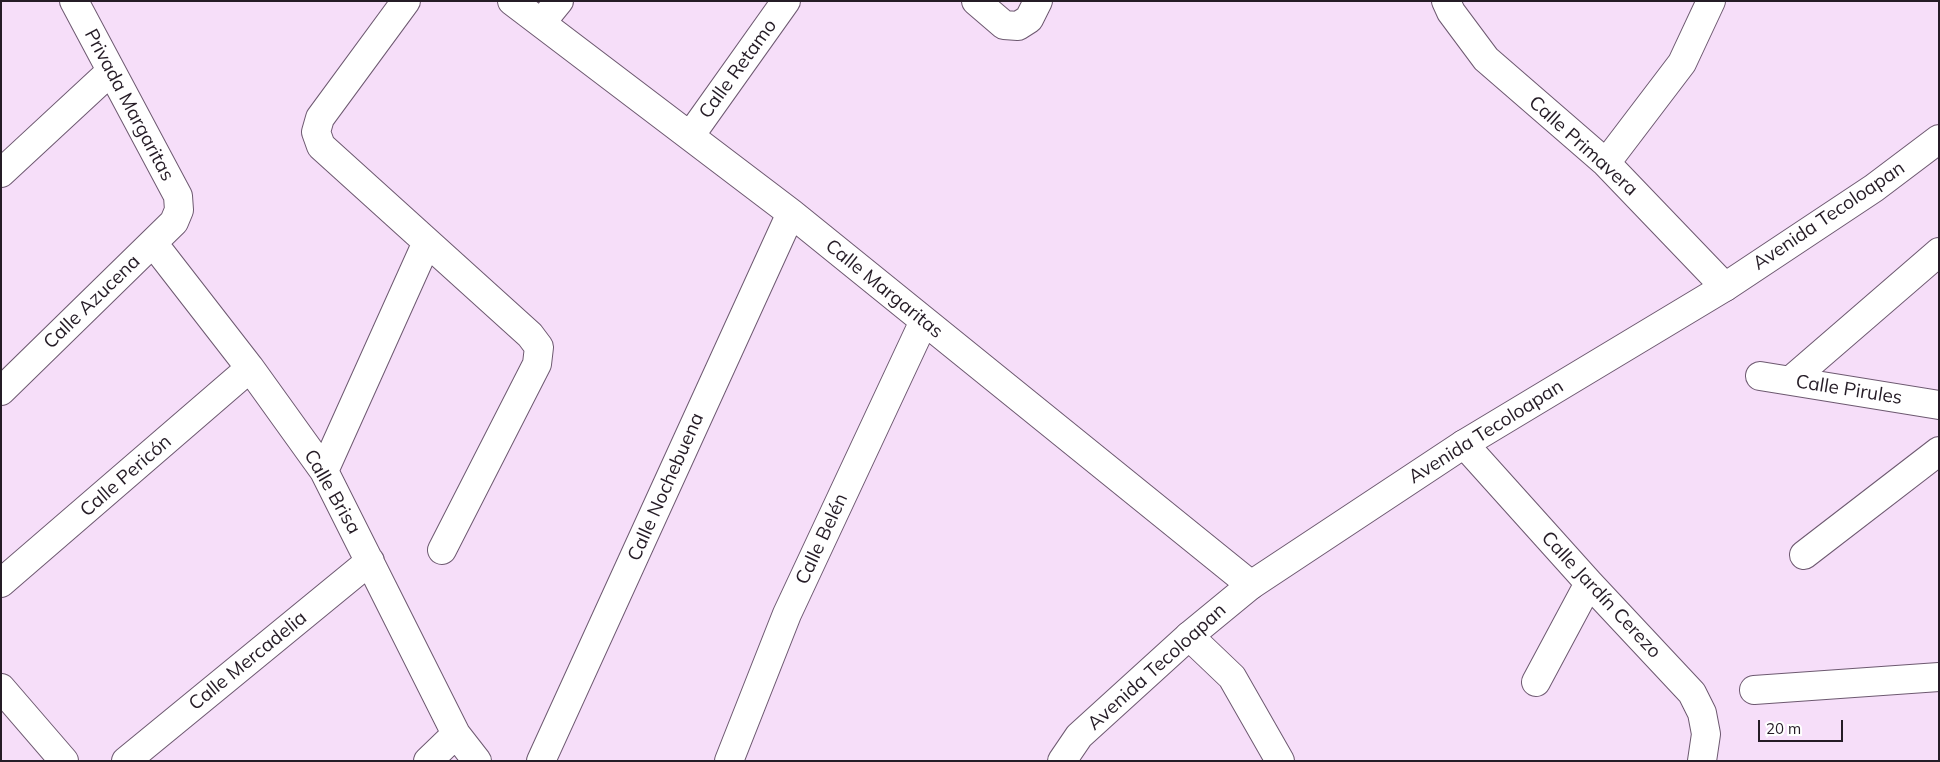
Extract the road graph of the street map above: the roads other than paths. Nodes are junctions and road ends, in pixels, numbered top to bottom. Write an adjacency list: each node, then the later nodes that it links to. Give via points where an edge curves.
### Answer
1 (74, 1): 11 (street, Privada Margaritas)
2 (406, 1): 18 (street, via 320,118 316,132 321,146)
3 (512, 1): 10 (street, Calle Margaritas)
4 (559, 1): 10 (street)
5 (786, 1): 12 (street, Calle Retamo)
6 (976, 1): 7 (street, via 1004,25 1018,26 1029,19)
7 (1038, 1)
8 (1446, 1): 14 (street, Calle Primavera, via 1486,59)
9 (1711, 1): 14 (street, via 1682,63)
10 (541, 23): 12 (street, Calle Margaritas)
11 (111, 71): 15 (street); 16 (street, Privada Margaritas, via 178,196)
12 (690, 136): 17 (street, Calle Margaritas)
13 (1939, 139): 21 (street, Avenida Tecoloapan, via 1874,188)
14 (1606, 163): 21 (street, Calle Primavera)
15 (1, 173)
16 (179, 210): 19 (street, Calle Azucena, via 174,222)
17 (791, 213): 22 (street, Calle Margaritas); 47 (street, Calle Nochebuena)
18 (427, 242): 30 (street); 31 (street, via 530,335 539,347 537,364)
19 (153, 243): 23 (street, Calle Brisa); 26 (street, Calle Azucena)
20 (1939, 252): 25 (street)
21 (1725, 287): 28 (street, Avenida Tecoloapan)
22 (924, 321): 36 (street, Calle Margaritas); 48 (street, Calle Belén, via 787,614)
23 (250, 368): 30 (street, Calle Brisa); 34 (street, Calle Pericón)
24 (1760, 376): 25 (street, Calle Pirules)
25 (1791, 380): 27 (street, Calle Pirules)
26 (1, 391)
27 (1939, 404)
28 (1464, 444): 35 (street, Calle Jardín Cerezo); 36 (street, Avenida Tecoloapan)
29 (1939, 451): 32 (street)
30 (324, 471): 33 (street, Calle Brisa)
31 (442, 550)
32 (1804, 555)
33 (370, 561): 42 (street, Calle Brisa); 44 (street, Calle Mercadelia)
34 (1, 583)
35 (1589, 583): 39 (street); 51 (street, Calle Jardín Cerezo, via 1692,693 1702,713 1706,734)
36 (1251, 585): 37 (street, Avenida Tecoloapan)
37 (1189, 636): 49 (street, Avenida Tecoloapan, via 1079,736); 50 (street, via 1232,677)
38 (1939, 677): 41 (street)
39 (1536, 682)
40 (1, 688): 43 (street)
41 (1754, 690)
42 (456, 734): 45 (street); 46 (street, Calle Brisa)
43 (64, 761)
44 (126, 761)
45 (428, 761)
46 (477, 761)
47 (541, 761)
48 (730, 761)
49 (1062, 761)
50 (1280, 761)
51 (1702, 761)

